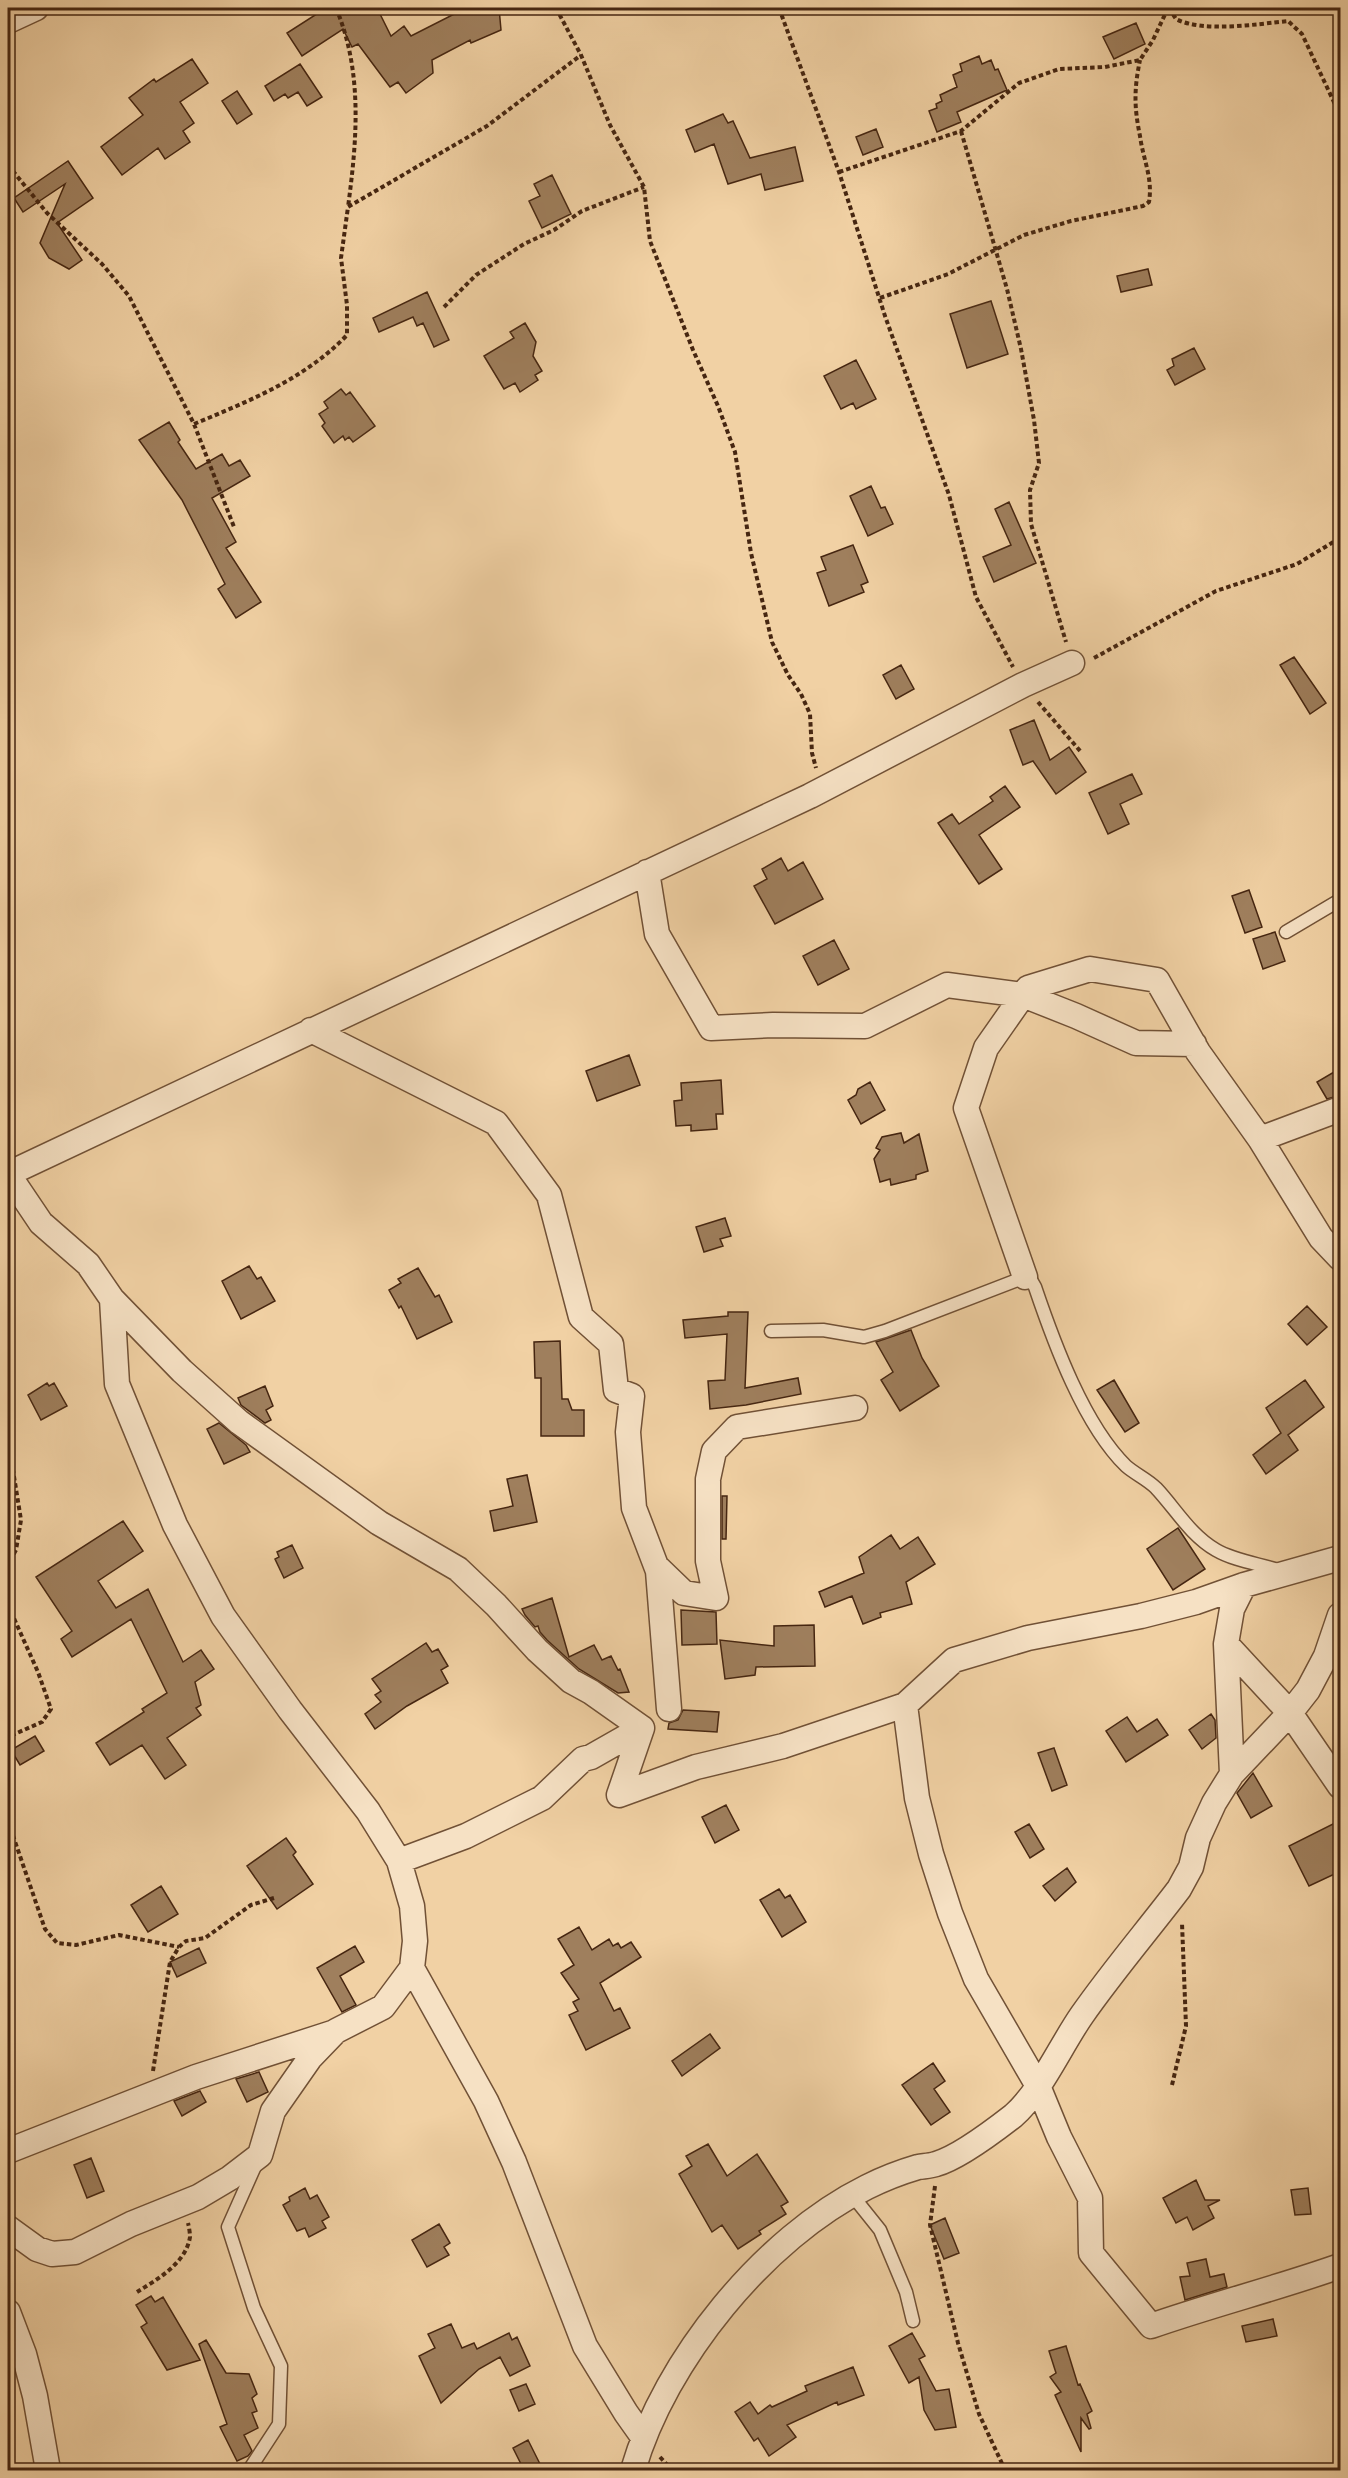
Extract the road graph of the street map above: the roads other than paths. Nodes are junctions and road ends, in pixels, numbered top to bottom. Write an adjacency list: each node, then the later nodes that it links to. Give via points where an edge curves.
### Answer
1 (36, 8): 2 (street)
2 (8, 21)
3 (1072, 663): 4 (street, via 810,796)
4 (647, 872): 7 (street, via 657,934 711,1028 864,1026 947,985); 8 (street)
5 (1341, 900): 6 (lane)
6 (1286, 932)
7 (1023, 995): 9 (street, via 1137,1043); 9 (street, via 1028,988 1090,969 1157,980); 14 (street, via 986,1048 966,1108)
8 (310, 1030): 12 (street); 19 (street, via 496,1123 549,1195 581,1317 611,1344 616,1390 632,1396 628,1432 634,1508)
9 (1194, 1044): 11 (street)
10 (1341, 1109): 11 (street)
11 (1260, 1139): 13 (street, via 1321,1238)
12 (8, 1174): 15 (street, via 41,1222 88,1264)
13 (1341, 1258)
14 (1025, 1277): 16 (lane, via 864,1336 823,1330); 20 (lane, via 1035,1287 1077,1391 1127,1467 1154,1486 1185,1524 1215,1550)
15 (112, 1299): 27 (street, via 182,1371 239,1422 379,1523 459,1569 571,1681); 30 (street, via 117,1384 175,1525 224,1616 290,1710 369,1811)
16 (771, 1331)
17 (855, 1408): 19 (street, via 737,1427 714,1451 708,1479 708,1561 716,1598 684,1593)
18 (1341, 1558): 20 (street)
19 (657, 1567): 25 (street)
20 (1288, 1573): 21 (street)
21 (1244, 1585): 23 (street, via 1232,1609); 24 (street, via 1152,1614 1028,1638 954,1660)
22 (1341, 1615): 26 (street, via 1326,1656)
23 (1226, 1644): 26 (street); 28 (street)
24 (905, 1706): 27 (street, via 783,1746 696,1767 619,1795); 33 (street, via 917,1798 950,1913 976,1979)
25 (669, 1709)
26 (1290, 1713): 28 (street); 29 (street)
27 (642, 1728): 30 (street, via 583,1759 542,1798 466,1836)
28 (1232, 1774): 33 (street, via 1214,1803 1179,1889 1083,2013)
29 (1341, 1786)
30 (399, 1861): 31 (street, via 412,1906)
31 (412, 1968): 32 (street, via 383,2007); 41 (street, via 486,2101 514,2162 585,2346)
32 (336, 2031): 34 (street, via 196,2077); 35 (street, via 310,2058 273,2111)
33 (1038, 2086): 36 (street, via 1015,2114 971,2146 937,2164 904,2172); 38 (street, via 1090,2198 1091,2253 1151,2326)
34 (8, 2151)
35 (260, 2155): 37 (street, via 198,2197 75,2252 52,2254 37,2249); 43 (lane, via 228,2227 254,2308 280,2366 279,2424)
36 (852, 2195): 40 (lane, via 880,2230 906,2292); 41 (street, via 798,2233 725,2303 692,2346)
37 (8, 2228)
38 (1341, 2266)
39 (8, 2312): 42 (street, via 30,2375)
40 (913, 2321)
41 (643, 2437): 44 (street)
42 (48, 2470)
43 (249, 2470)
44 (633, 2470)

